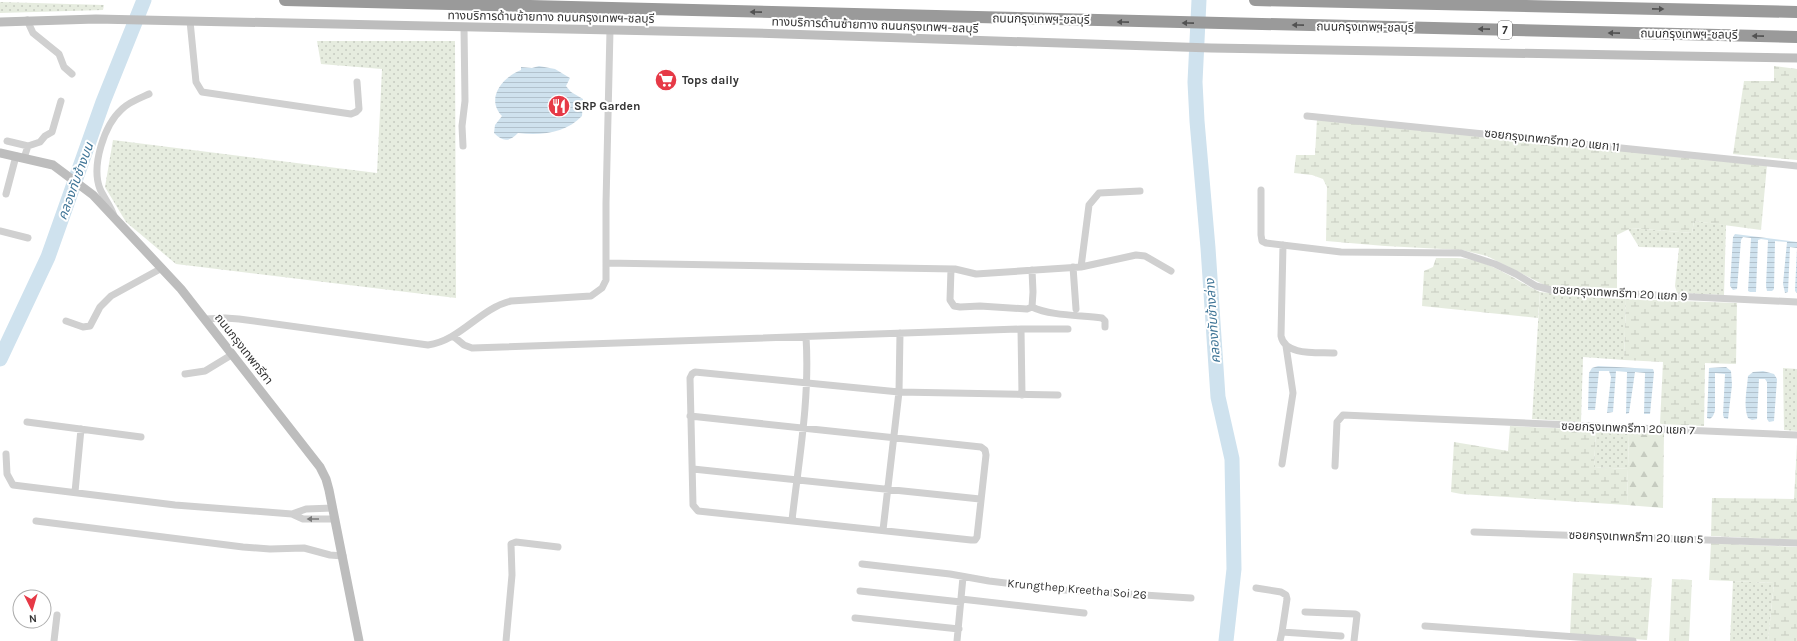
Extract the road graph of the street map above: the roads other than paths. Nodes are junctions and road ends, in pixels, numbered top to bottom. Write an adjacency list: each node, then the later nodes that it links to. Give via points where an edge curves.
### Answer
1 (285, 0): 9 (highway, ถนนกรุงเทพฯ-ชลบุรี / 7, one-way to 1)
2 (1255, 0): 3 (highway, ถนนกรุงเทพฯ-ชลบุรี / 7, one-way to 3)
3 (1797, 12)
4 (27, 20): 5 (main road, ทางบริการด้านซ้ายทาง ถนนกรุงเทพฯ-ชลบุรี); 6 (main road, ทางบริการด้านซ้ายทาง ถนนกรุงเทพฯ-ชลบุรี); 11 (street, via 33,33 59,54 64,67)
5 (190, 21): 7 (main road, ทางบริการด้านซ้ายทาง ถนนกรุงเทพฯ-ชลบุรี); 12 (street, via 196,82 202,92 351,114 358,109)
6 (0, 22)
7 (464, 27): 8 (main road, ทางบริการด้านซ้ายทาง ถนนกรุงเทพฯ-ชลบุรี); 18 (street)
8 (610, 30): 10 (main road, ทางบริการด้านซ้ายทาง ถนนกรุงเทพฯ-ชลบุรี, via 1064,42 1160,47); 29 (street)
9 (1797, 37)
10 (1797, 58)
11 (72, 74)
12 (357, 82)
13 (149, 94): 25 (street, via 122,109 105,136 100,151 100,189)
14 (61, 101): 17 (street, via 52,132 40,142)
15 (1307, 116): 21 (street, ซอยกรุงเทพกรีฑา 20 แยก 11)
16 (6, 141): 17 (street)
17 (28, 146): 20 (street)
18 (463, 146)
19 (0, 153): 20 (main road, ถนนกรุงเทพกรีฑา)
20 (20, 157): 24 (street); 25 (main road, ถนนกรุงเทพกรีฑา, via 52,165 93,195)
21 (1797, 166)
22 (1261, 190): 28 (street, ซอยกรุงเทพกรีฑา 20 แยก 9, via 1262,241)
23 (1140, 191): 31 (street, via 1099,194 1094,197 1089,205)
24 (6, 194)
25 (115, 218): 32 (main road, ถนนกรุงเทพกรีฑา)
26 (0, 231): 27 (street)
27 (28, 238)
28 (1283, 245): 36 (street, ซอยกรุงเทพกรีฑา 20 แยก 9, via 1341,252 1461,253 1495,264 1536,286 1551,290); 47 (street, via 1281,336)
29 (606, 263): 33 (street); 45 (street, via 606,280 602,288 591,296 501,303)
30 (1073, 267): 31 (street); 34 (street); 38 (street)
31 (1081, 267): 35 (street, via 1136,254 1145,256)
32 (162, 268): 39 (main road, ถนนกรุงเทพกรีฑา); 40 (street, via 110,296 100,307 90,326 83,327)
33 (950, 269): 34 (street, via 976,274); 37 (street, via 950,300 954,306)
34 (1032, 270): 37 (street)
35 (1171, 271)
36 (1797, 302)
37 (1032, 307): 41 (street, via 1040,311 1102,318)
38 (1076, 309)
39 (206, 320): 45 (street, via 239,319 428,345); 49 (main road, ถนนกรุงเทพกรีฑา)
40 (66, 321)
41 (1105, 327)
42 (1021, 329): 43 (street); 44 (street); 53 (street)
43 (1068, 329)
44 (900, 333): 46 (street); 52 (street)
45 (453, 336): 46 (street, via 472,348)
46 (806, 337): 51 (street)
47 (1286, 346): 48 (street, via 1299,351); 63 (street, via 1293,393)
48 (1334, 353)
49 (233, 354): 50 (street, via 205,371); 70 (main road, ถนนกรุงเทพกรีฑา, via 320,467 326,478)
50 (185, 374)
51 (807, 383): 52 (street); 55 (street, via 695,372 690,378); 58 (street)
52 (899, 392): 53 (street); 61 (street)
53 (1022, 395): 54 (street)
54 (1058, 395)
55 (690, 416): 58 (street); 65 (street)
56 (27, 422): 57 (street)
57 (81, 429): 60 (street); 68 (street)
58 (803, 429): 61 (street); 66 (street)
59 (1797, 435): 64 (street, ซอยกรุงเทพกรีฑา 20 แยก 7, via 1343,416 1337,422)
60 (141, 437)
61 (894, 438): 67 (street); 69 (street, via 981,447 986,455)
62 (6, 454): 68 (street, via 7,474 13,485)
63 (1282, 464)
64 (1335, 466)
65 (693, 469): 66 (street); 73 (street, via 693,505 698,511)
66 (797, 480): 67 (street); 73 (street)
67 (889, 488): 69 (street); 75 (street)
68 (75, 492): 71 (street)
69 (980, 499): 75 (street, via 975,540)
70 (333, 508): 71 (street, via 306,509); 72 (main road, ถนนกรุงเทพกรีฑา)
71 (292, 514): 72 (street, one-way to 71, via 304,519)
72 (335, 519): 79 (main road, ถนนกรุงเทพกรีฑา)
73 (792, 520): 75 (street)
74 (36, 522): 79 (street, via 243,547 304,548)
75 (884, 530)
76 (1474, 532): 77 (street, ซอยกรุงเทพกรีฑา 20 แยก 5)
77 (1797, 543)
78 (558, 547): 96 (street, via 516,542 511,544 512,575)
79 (343, 556): 95 (main road, ถนนกรุงเทพกรีฑา)
80 (862, 564): 81 (street, Krungthep Kreetha Soi 26)
81 (963, 577): 84 (street, Krungthep Kreetha Soi 26, via 1065,590); 85 (street)
82 (1256, 588): 92 (street, via 1286,595)
83 (860, 591): 85 (street)
84 (1191, 598)
85 (961, 600): 87 (street); 91 (street)
86 (1305, 612): 99 (street, via 1355,614)
87 (1084, 613)
88 (57, 615): 94 (street)
89 (855, 618): 91 (street)
90 (1425, 626): 100 (street)
91 (959, 629): 97 (street)
92 (1282, 632): 93 (street); 98 (street)
93 (1341, 636)
94 (54, 641)
95 (359, 641)
96 (506, 641)
97 (957, 641)
98 (1280, 641)
99 (1354, 641)
100 (1633, 641)

